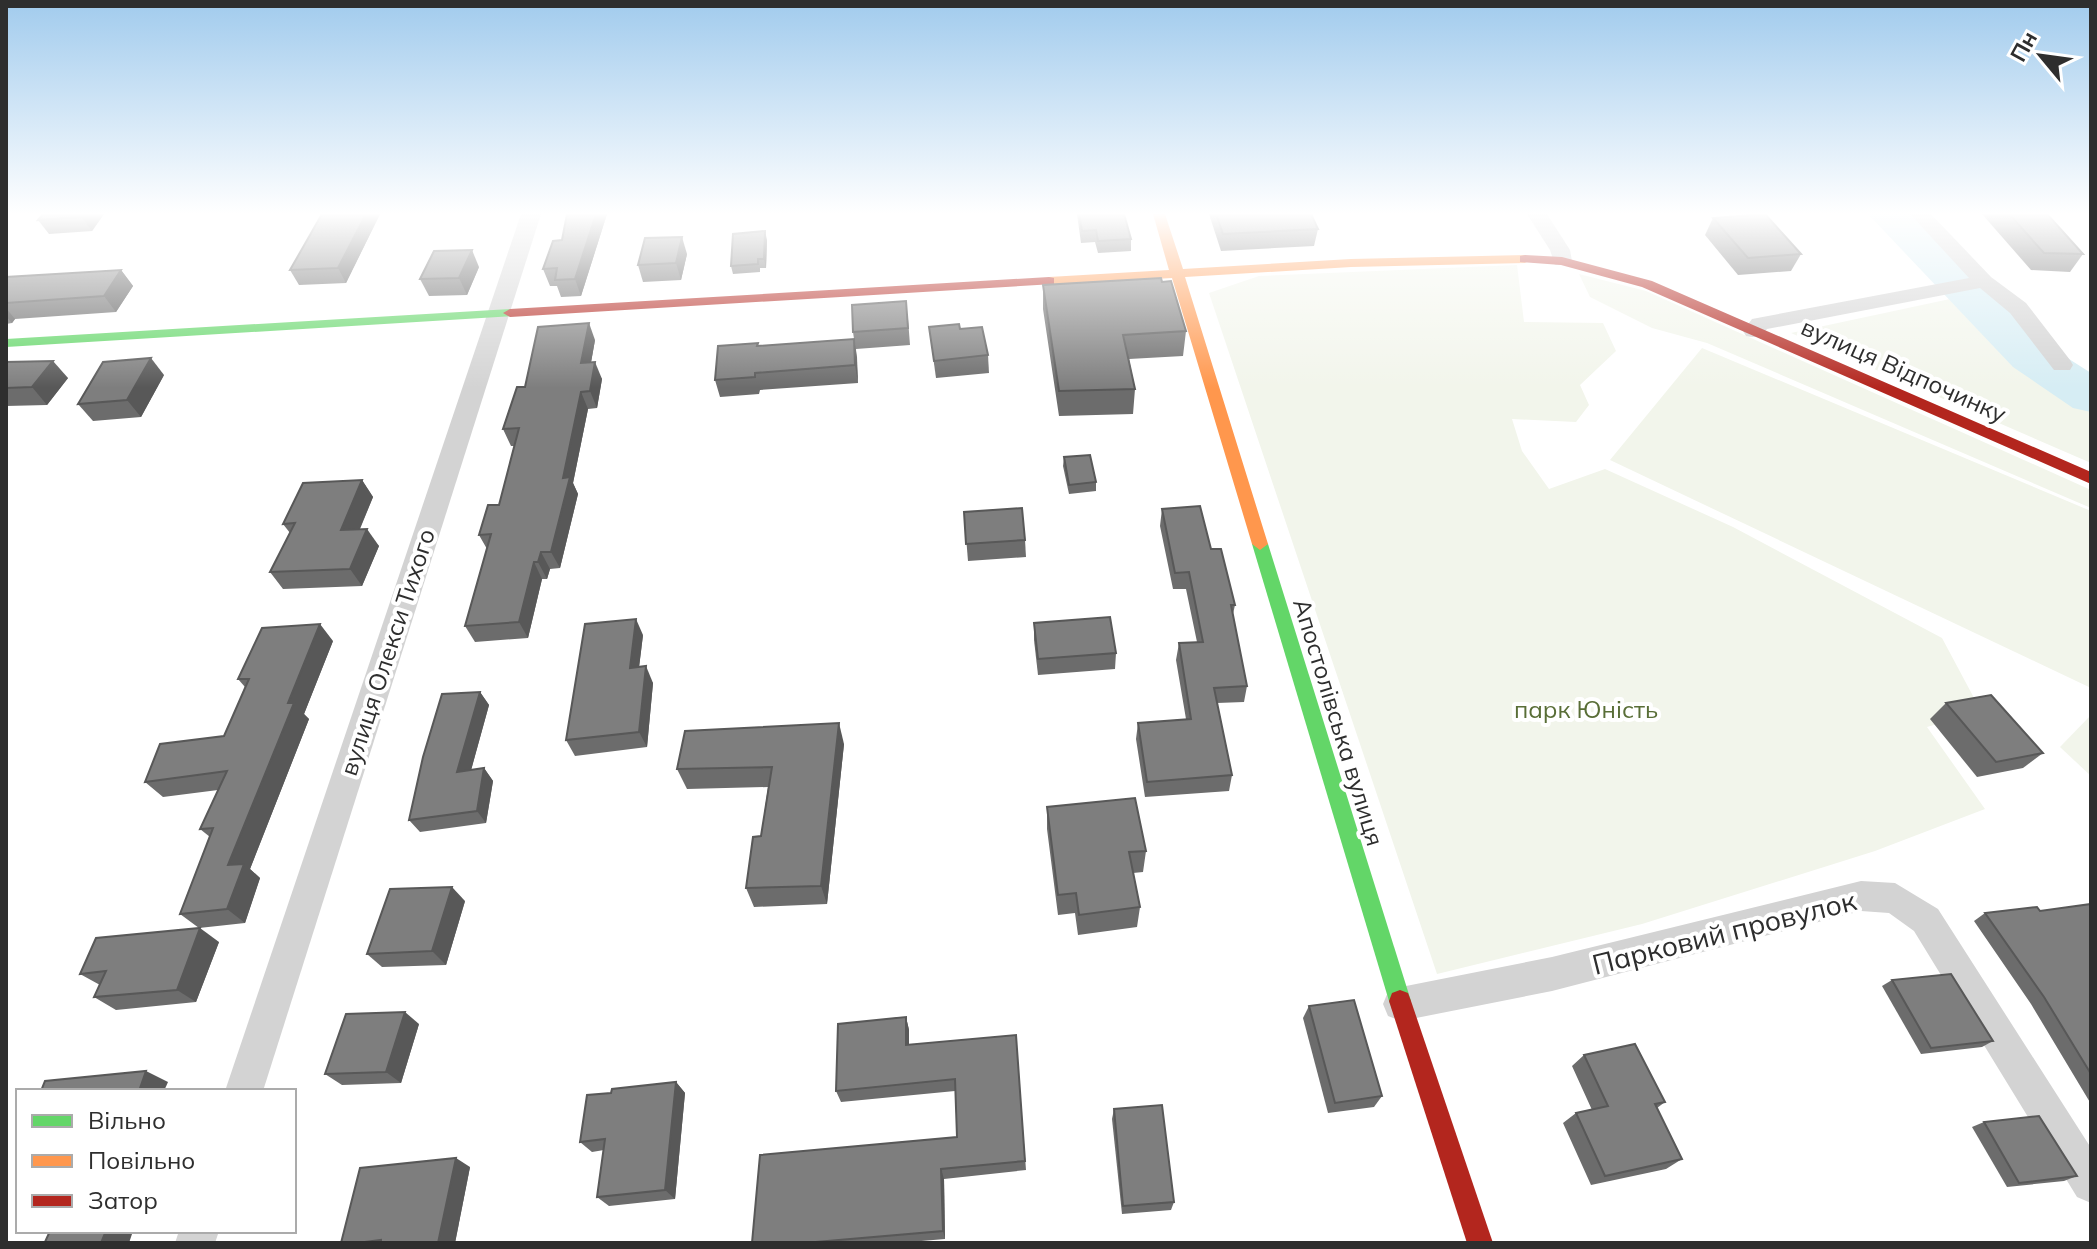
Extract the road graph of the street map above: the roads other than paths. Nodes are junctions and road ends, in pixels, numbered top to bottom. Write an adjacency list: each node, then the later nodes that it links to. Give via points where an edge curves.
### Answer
1 (512, 272): 7 (street, вулиця Олекси Тихого)
2 (1219, 272): 5 (street, вулиця Відпочинку)
3 (1604, 272): 8 (street, вулиця Відпочинку, via 1647,284)
4 (1968, 272): 6 (street)
5 (1176, 275): 7 (street, вулиця Відпочинку); 12 (street, Апостолівська вулиця)
6 (1976, 282): 8 (street, via 1760,324); 10 (street, via 2018,308)
7 (498, 313): 9 (street, вулиця Відпочинку); 13 (street, вулиця Олекси Тихого)
8 (1754, 331): 11 (street, вулиця Відпочинку)
9 (6, 343)
10 (2062, 365)
11 (2091, 478)
12 (1401, 1004): 14 (street, Парковий провулок, via 1552,974 1861,896 1895,898 1926,920); 15 (street, Апостолівська вулиця)
13 (245, 1089)
14 (2091, 1183)
15 (1480, 1243)

